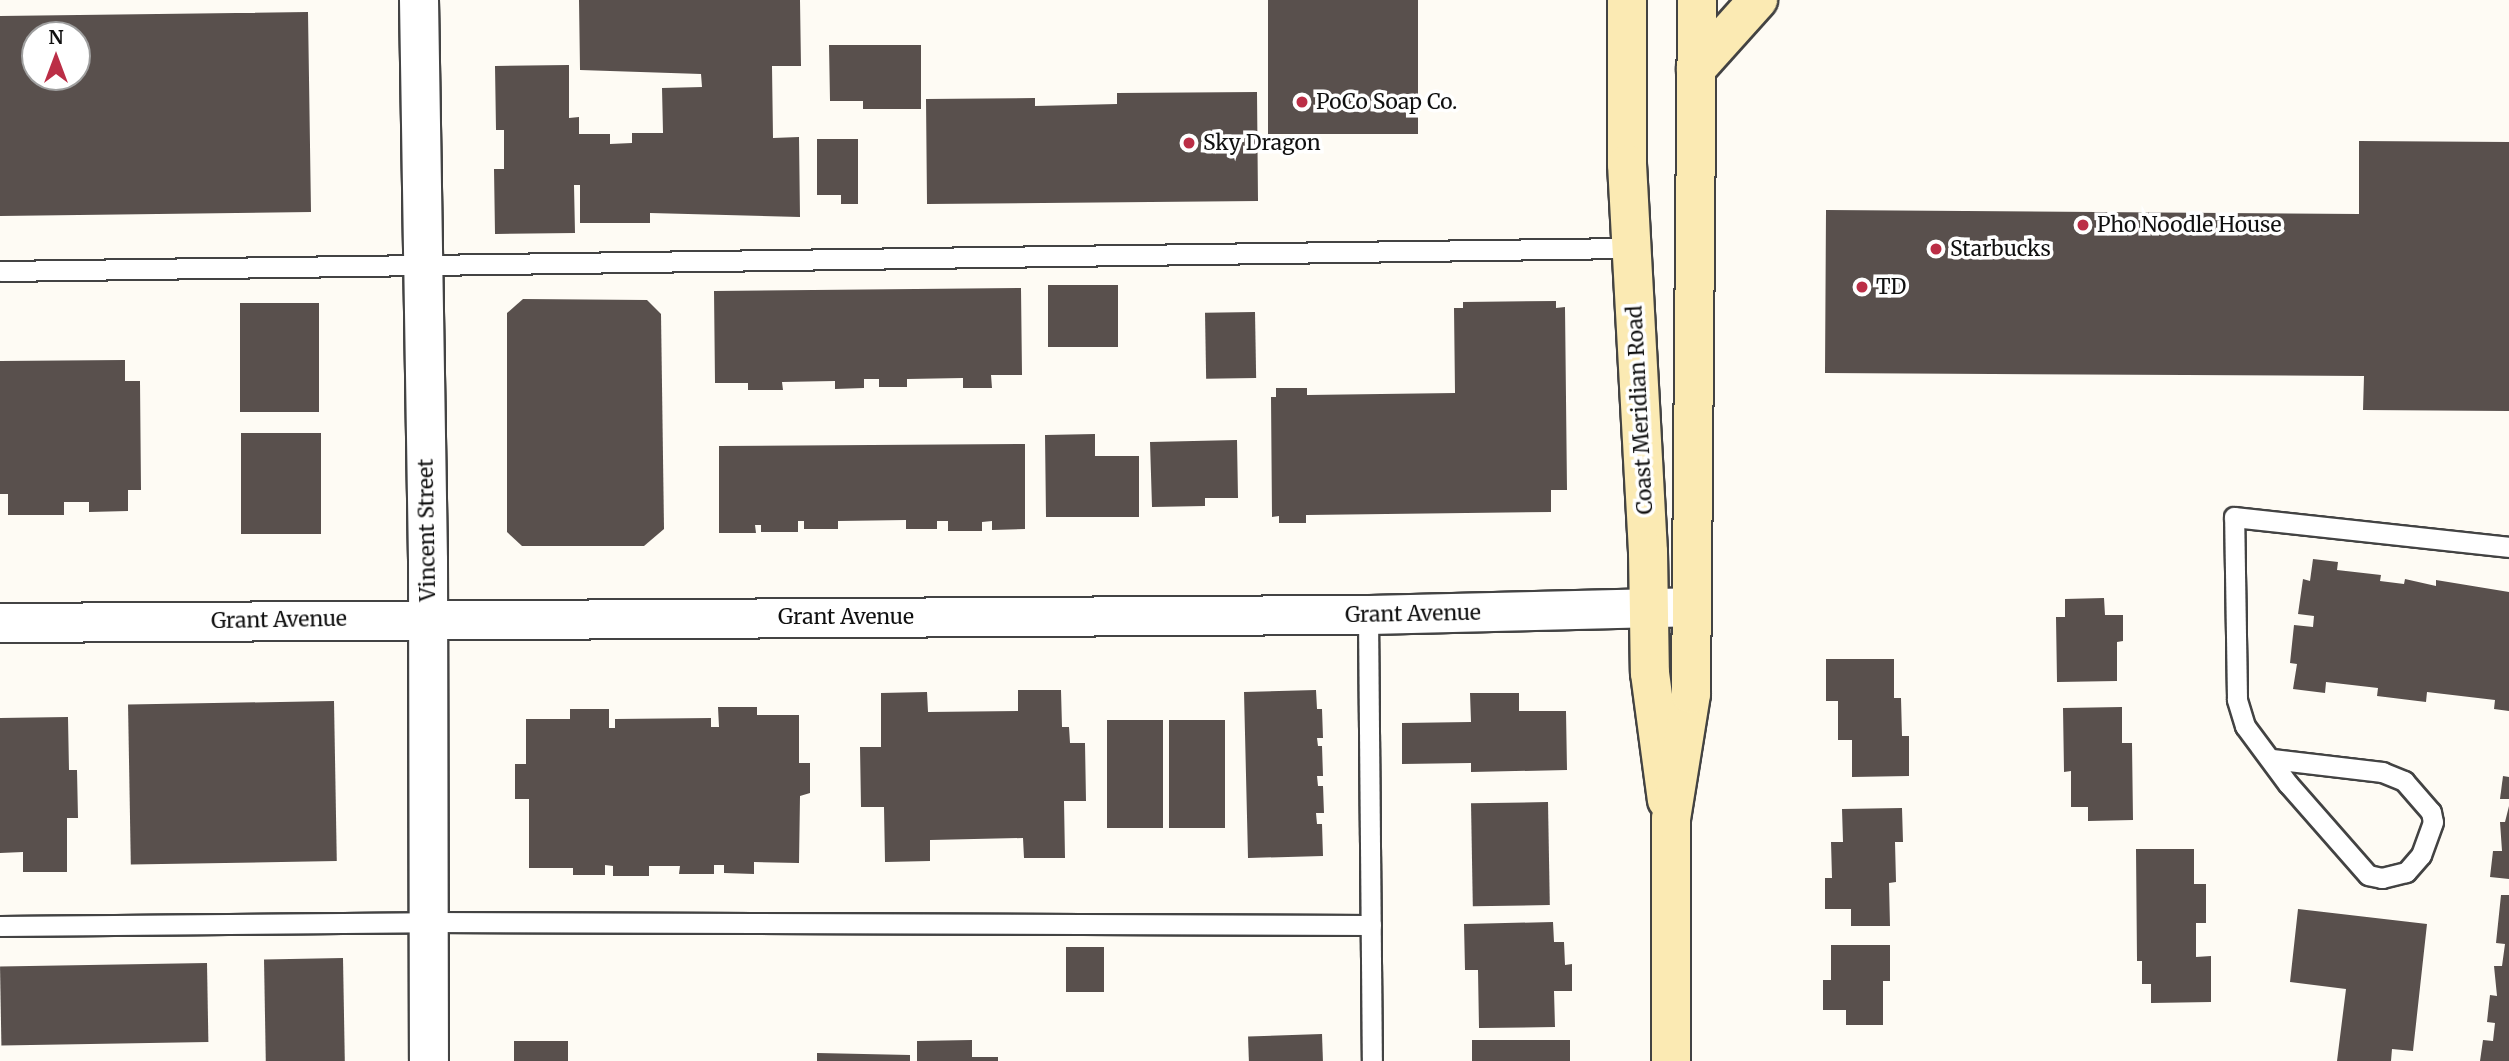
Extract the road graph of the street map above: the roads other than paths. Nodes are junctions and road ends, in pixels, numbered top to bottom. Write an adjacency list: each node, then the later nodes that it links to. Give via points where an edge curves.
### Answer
1 (419, 0): 7 (street, Vincent Street)
2 (1627, 0): 6 (main road, Coast Meridian Road)
3 (1697, 0): 5 (main road, Coast Meridian Road)
4 (1758, 0): 5 (main road)
5 (1696, 69): 10 (main road, Coast Meridian Road)
6 (1630, 248): 7 (lane); 11 (main road, Coast Meridian Road)
7 (424, 266): 8 (lane); 13 (street, Vincent Street)
8 (0, 271)
9 (2509, 547): 15 (lane, via 2234,517 2237,699 2245,726)
10 (1691, 607): 11 (street, Grant Avenue); 16 (main road, Coast Meridian Road, via 1691,694)
11 (1649, 608): 12 (street, Grant Avenue); 16 (main road, Coast Meridian Road, via 1652,707)
12 (1368, 615): 13 (street, Grant Avenue); 18 (lane)
13 (428, 618): 14 (street, Grant Avenue); 17 (street, Vincent Street)
14 (0, 623)
15 (2272, 759): 15 (lane, via 2382,772 2404,781 2431,812 2433,822 2421,855 2406,872 2382,878 2368,875 2296,794)
16 (1671, 819): 22 (main road, Coast Meridian Road)
17 (428, 922): 18 (lane); 19 (lane); 20 (street, Vincent Street)
18 (1371, 925): 21 (lane)
19 (0, 926)
20 (429, 1061)
21 (1372, 1061)
22 (1671, 1061)

